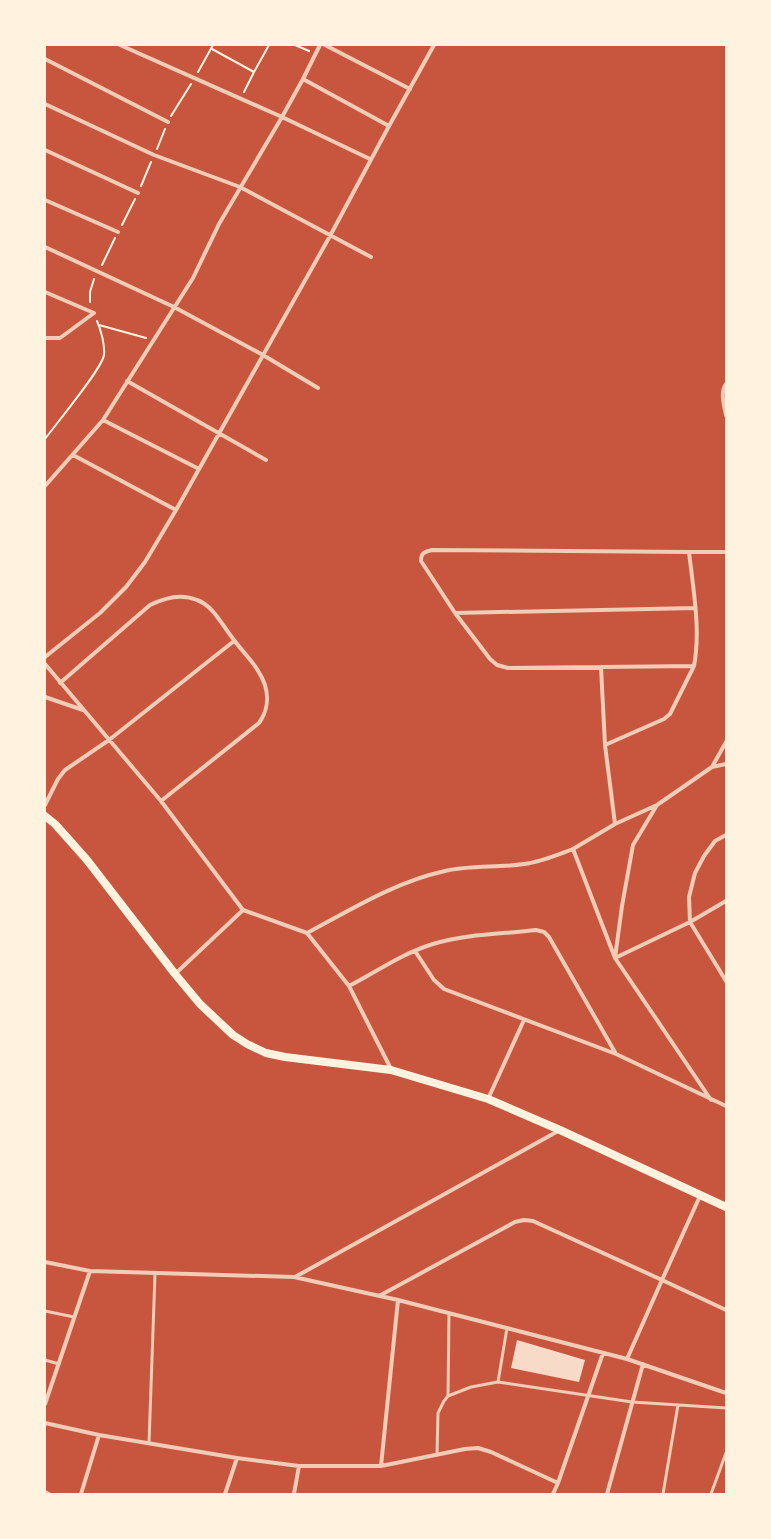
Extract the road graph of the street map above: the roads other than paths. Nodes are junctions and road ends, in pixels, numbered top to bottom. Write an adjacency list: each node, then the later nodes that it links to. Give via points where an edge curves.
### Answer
1 (120, 45): 10 (street)
2 (320, 45): 7 (street)
3 (325, 45): 8 (street)
4 (427, 45): 5 (street)
5 (434, 46): 8 (street)
6 (45, 59): 11 (street)
7 (303, 79): 10 (street); 12 (street)
8 (410, 90): 12 (street)
9 (45, 104): 15 (street, via 154,155)
10 (282, 117): 14 (street); 15 (street)
11 (168, 122)
12 (389, 126): 14 (street)
13 (45, 150): 16 (street)
14 (370, 159): 19 (street)
15 (240, 188): 19 (street); 23 (street, via 193,278)
16 (138, 193)
17 (45, 200): 18 (street)
18 (118, 232)
19 (330, 236): 21 (street); 25 (street)
20 (45, 247): 23 (street)
21 (371, 257)
22 (45, 292): 24 (street, via 94,313 60,338)
23 (174, 307): 25 (street); 26 (street)
24 (45, 338)
25 (263, 354): 28 (street); 31 (street)
26 (127, 381): 30 (street); 31 (street)
27 (726, 384): 29 (street, via 723,398)
28 (318, 388)
29 (726, 415)
30 (103, 420): 32 (street); 34 (street)
31 (219, 433): 33 (street); 34 (street)
32 (73, 455): 35 (street); 36 (street)
33 (266, 460)
34 (199, 469): 36 (street)
35 (45, 486)
36 (176, 510): 42 (street, via 145,562 126,587 100,613)
37 (689, 552): 38 (street); 39 (street); 40 (street, via 424,552 421,561)
38 (726, 552)
39 (695, 608): 40 (street); 44 (street, via 698,650)
40 (455, 613): 45 (street, via 490,659 498,665 508,668)
41 (234, 641): 46 (street, via 217,616 197,600 171,597 161,599 150,605); 49 (street); 54 (street, via 259,672 266,687 265,714 259,723)
42 (45, 657)
43 (45, 664): 46 (street)
44 (694, 666): 45 (street); 51 (street, via 670,714)
45 (601, 667): 51 (street)
46 (60, 683): 48 (street)
47 (45, 697): 48 (street)
48 (84, 710): 49 (street)
49 (109, 740): 54 (street); 55 (street, via 65,770)
50 (726, 742): 53 (street)
51 (605, 745): 58 (street)
52 (726, 764): 53 (street)
53 (712, 767): 56 (street)
54 (161, 801): 62 (street)
55 (45, 805)
56 (657, 805): 58 (street); 66 (street, via 633,845)
57 (45, 816): 67 (main road, via 87,860)
58 (615, 824): 60 (street)
59 (726, 835): 63 (street, via 715,841 695,873 689,896)
60 (573, 849): 64 (street, via 524,864 447,870 420,877 382,893); 66 (street)
61 (726, 901): 63 (street)
62 (243, 910): 64 (street); 67 (street)
63 (690, 922): 66 (street); 68 (street)
64 (307, 933): 69 (street)
65 (415, 950): 69 (street); 70 (street, via 434,980 444,989); 71 (street, via 454,939 536,930 544,932)
66 (615, 958): 74 (street)
67 (175, 974): 72 (main road, via 200,1004 233,1035 266,1053)
68 (726, 981)
69 (349, 986): 72 (street)
70 (524, 1020): 71 (street); 73 (street)
71 (616, 1054): 74 (street)
72 (391, 1070): 73 (main road)
73 (488, 1099): 76 (main road)
74 (711, 1100): 75 (street)
75 (726, 1106)
76 (560, 1130): 77 (main road); 82 (street)
77 (701, 1195): 78 (main road); 83 (street)
78 (726, 1207)
79 (45, 1262): 80 (street)
80 (90, 1271): 81 (street); 89 (street)
81 (155, 1274): 82 (street); 106 (lane)
82 (294, 1277): 84 (street)
83 (662, 1280): 84 (street, via 534,1221 524,1220); 86 (street); 92 (street)
84 (379, 1296): 85 (street)
85 (398, 1300): 88 (street); 111 (street)
86 (726, 1310)
87 (45, 1311): 89 (lane)
88 (449, 1313): 90 (street); 99 (lane)
89 (74, 1317): 94 (street)
90 (507, 1328): 91 (street); 96 (lane)
91 (603, 1353): 92 (street); 98 (street)
92 (627, 1359): 95 (street)
93 (45, 1360): 94 (lane)
94 (59, 1364): 101 (street)
95 (643, 1364): 97 (street); 100 (street)
96 (498, 1382): 98 (lane); 99 (lane, via 471,1387)
97 (726, 1393)
98 (589, 1395): 100 (lane); 112 (street)
99 (448, 1396): 108 (lane, via 438,1413)
100 (632, 1402): 102 (lane); 119 (street)
101 (45, 1404)
102 (678, 1404): 103 (lane); 120 (lane)
103 (726, 1408)
104 (45, 1423): 105 (street)
105 (99, 1435): 106 (street); 115 (street)
106 (148, 1443): 109 (street)
107 (726, 1453): 121 (lane)
108 (437, 1455): 111 (street); 112 (street, via 478,1448)
109 (237, 1458): 110 (street); 116 (street)
110 (299, 1466): 111 (street); 117 (street)
111 (381, 1466)
112 (558, 1483): 118 (street)
113 (45, 1492): 114 (street)
114 (49, 1494)
115 (81, 1494)
116 (226, 1494)
117 (294, 1494)
118 (553, 1494)
119 (607, 1494)
120 (663, 1494)
121 (711, 1494)

